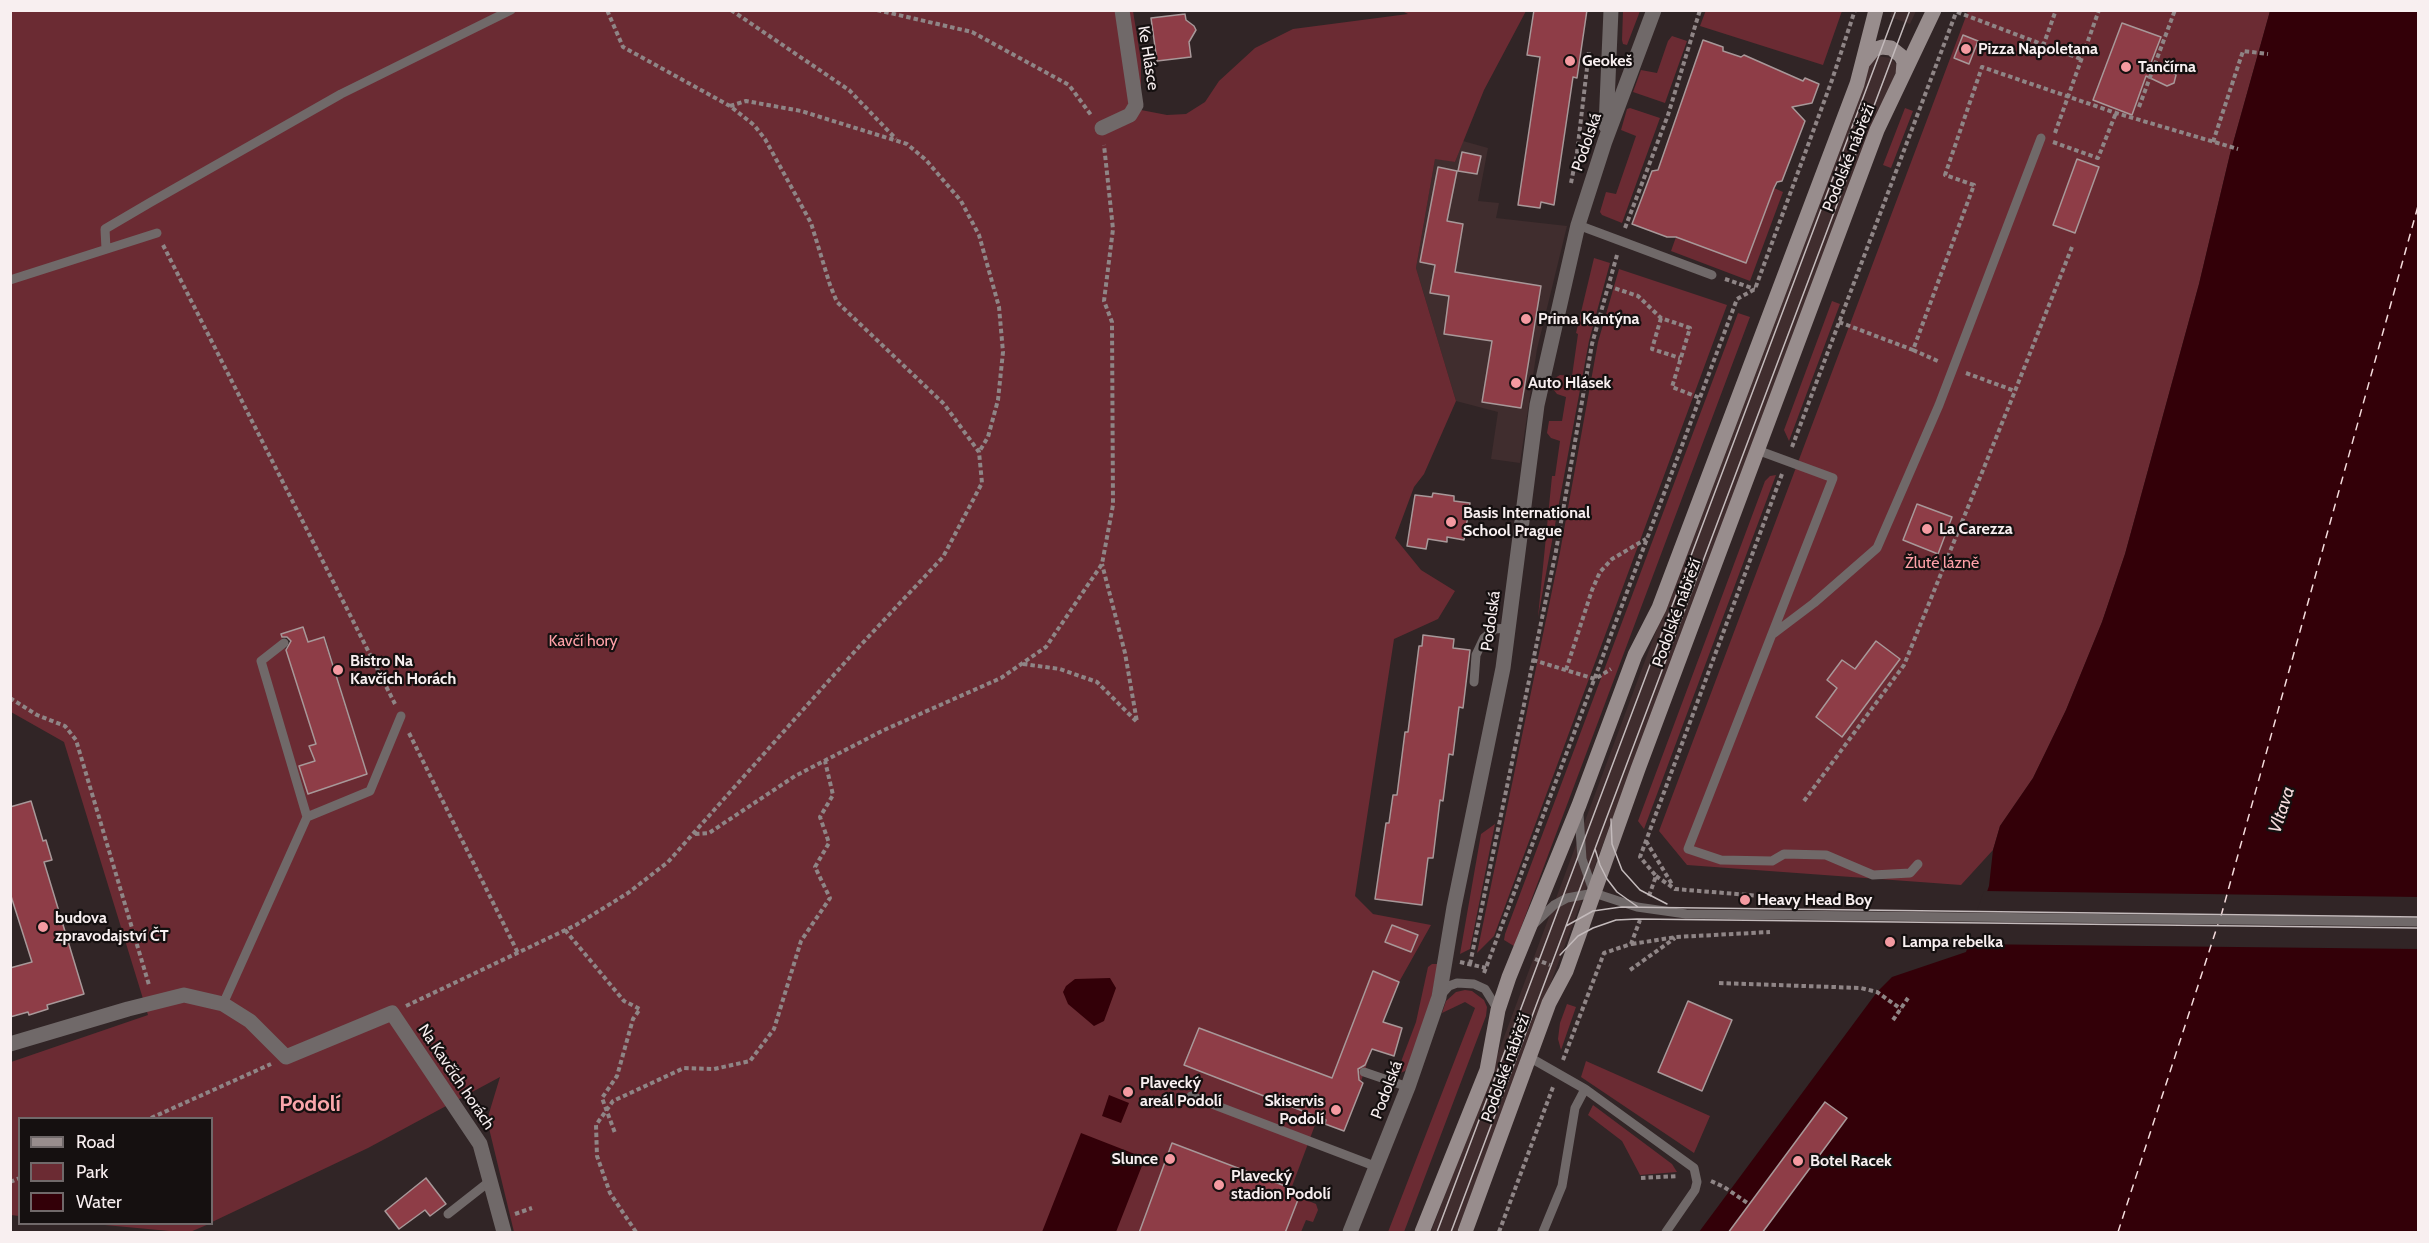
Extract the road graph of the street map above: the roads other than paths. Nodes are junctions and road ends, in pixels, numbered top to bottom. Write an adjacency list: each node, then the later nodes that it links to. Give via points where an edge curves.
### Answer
1 (511, 10): 14 (lane, via 340,94 105,229)
2 (1122, 10): 9 (street, Ke Hlásce, via 1136,105 1130,115)
3 (1611, 10): 11 (street)
4 (1654, 10): 11 (street, Podolská)
5 (1876, 10): 7 (main road, Podolské nábřeží)
6 (1934, 10): 8 (main road, Podolské nábřeží)
7 (1861, 66): 8 (main road, via 1873,50 1891,48 1904,62); 23 (main road, Podolské nábřeží, via 1659,608 1635,656)
8 (1901, 81): 17 (main road, Podolské nábřeží, via 1877,130)
9 (1102, 128)
10 (2041, 138): 19 (lane, via 1954,368 1877,548)
11 (1605, 141): 12 (street, Podolská)
12 (1578, 225): 15 (lane); 18 (street, Podolská, via 1538,405)
13 (157, 234): 14 (lane)
14 (106, 249): 16 (lane)
15 (1712, 275)
16 (10, 280)
17 (1757, 450): 19 (lane, via 1833,478); 26 (main road, Podolské nábřeží)
18 (1508, 628): 21 (lane, via 1495,629 1484,638 1476,655); 29 (street, Podolská)
19 (1771, 635): 25 (lane, via 1688,849 1721,861 1772,861 1784,854 1826,855 1873,875 1910,873)
20 (284, 643): 24 (lane, via 261,662)
21 (1474, 682)
22 (401, 716): 24 (lane, via 370,791)
23 (1579, 805): 26 (lane, via 1582,860); 28 (main road, Podolské nábřeží)
24 (307, 817): 30 (lane)
25 (1918, 864)
26 (1594, 893): 27 (lane, via 1637,907 1686,914); 28 (lane, via 1554,905); 33 (main road, Podolské nábřeží)
27 (2418, 922)
28 (1530, 928): 31 (main road, Podolské nábřeží)
29 (1439, 997): 31 (lane, via 1456,983 1474,984 1485,989); 35 (street, Podolská)
30 (223, 1004): 32 (street, via 184,995); 39 (street, Na Kavčích horách, via 250,1021 286,1057 392,1013 480,1144)
31 (1497, 1010): 43 (main road, Podolské nábřeží, via 1487,1070)
32 (10, 1044)
33 (1529, 1057): 36 (lane); 44 (main road, Podolské nábřeží)
34 (1364, 1072): 35 (lane)
35 (1408, 1087): 38 (street, Podolská)
36 (1585, 1089): 45 (lane, via 1575,1108 1562,1186); 46 (lane, via 1694,1168 1695,1190)
37 (1191, 1096): 38 (lane)
38 (1377, 1167): 42 (street, Podolská)
39 (490, 1181): 40 (lane); 41 (street, Na Kavčích horách)
40 (448, 1214)
41 (504, 1233)
42 (1350, 1233)
43 (1422, 1233)
44 (1465, 1233)
45 (1543, 1233)
46 (1666, 1233)

